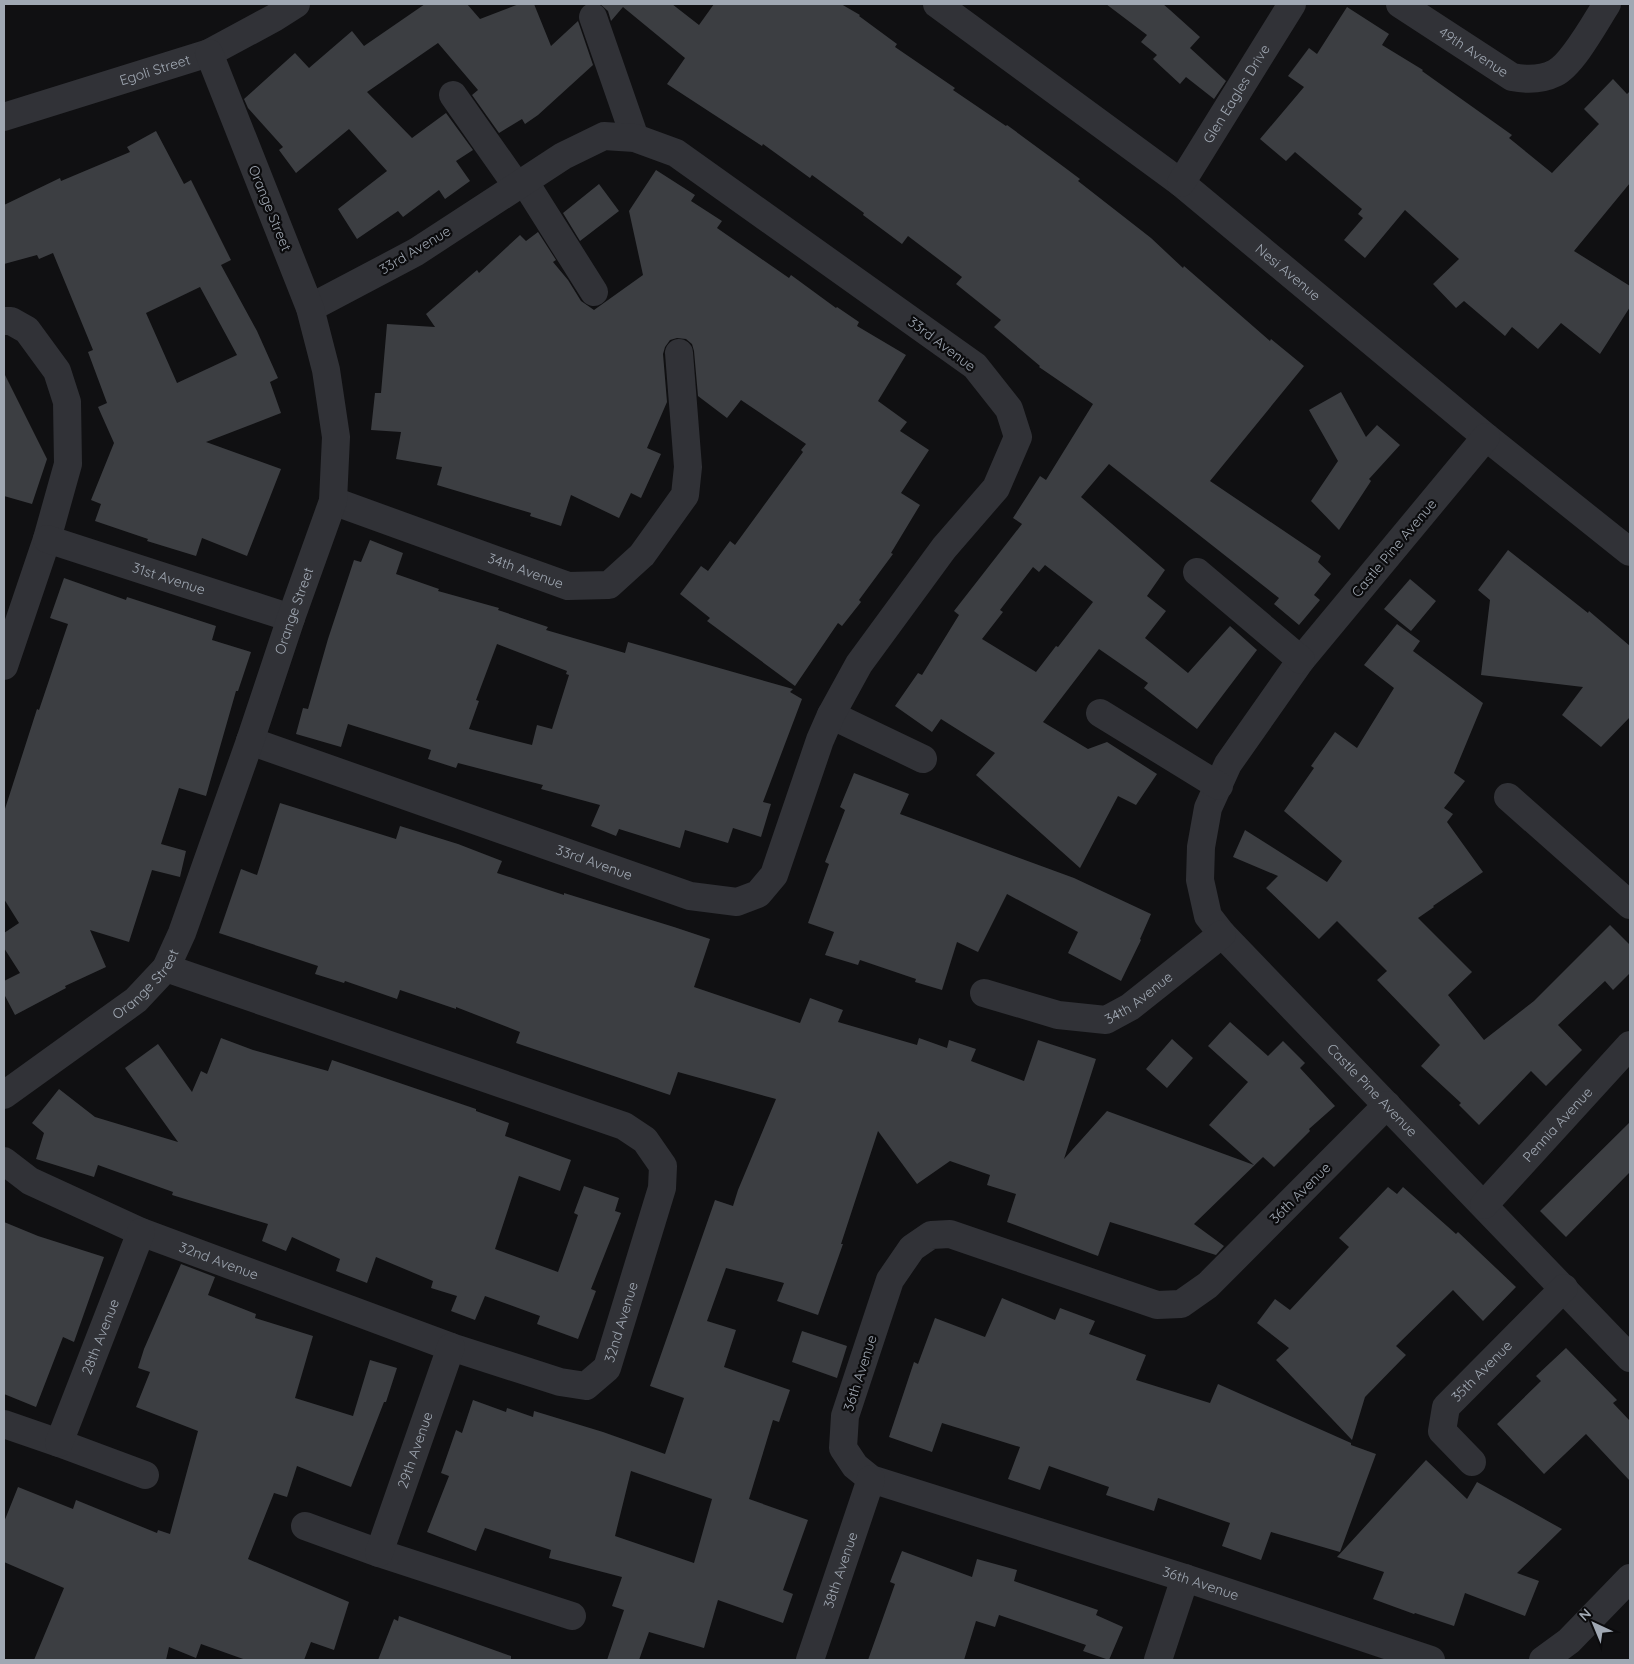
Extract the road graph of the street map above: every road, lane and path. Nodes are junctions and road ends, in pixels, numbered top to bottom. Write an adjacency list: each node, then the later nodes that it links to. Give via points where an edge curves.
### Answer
1 (296, 4): 7 (street, Egoli Street)
2 (937, 4): 11 (street, Nesi Avenue)
3 (1292, 4): 11 (street, Glen Eagles Drive)
4 (1400, 4): 5 (street, 49th Avenue, via 1512,77 1525,80 1556,73 1571,58)
5 (1607, 4)
6 (593, 17): 10 (street)
7 (209, 53): 9 (street, Egoli Street); 14 (street, Orange Street)
8 (453, 94): 12 (street)
9 (4, 117)
10 (635, 138): 12 (street, 33rd Avenue, via 604,136 563,156); 26 (street, 33rd Avenue, via 676,153 975,366 1009,409 1018,437 996,488 944,548 859,664)
11 (1181, 183): 17 (street, Nesi Avenue)
12 (521, 184): 13 (street); 14 (street, 33rd Avenue, via 416,252)
13 (594, 292)
14 (310, 308): 18 (street, Orange Street, via 326,370 336,437)
15 (4, 321): 19 (street, via 28,330 58,371 67,402 68,464)
16 (679, 353): 18 (street, 34th Avenue, via 688,467 685,495 642,555 609,585 568,586)
17 (1486, 436): 20 (street, Nesi Avenue); 23 (street, Castle Pine Avenue)
18 (333, 501): 22 (street, Orange Street)
19 (47, 540): 22 (street, 31st Avenue); 24 (street)
20 (1630, 552)
21 (1197, 572): 23 (street)
22 (290, 618): 27 (street, Orange Street)
23 (1301, 660): 29 (street, Castle Pine Avenue, via 1228,764)
24 (4, 666)
25 (1100, 713): 29 (street)
26 (831, 715): 27 (street, 33rd Avenue, via 774,875 758,894 737,902 690,896); 28 (street)
27 (250, 741): 33 (street, Orange Street, via 182,933)
28 (923, 758)
29 (1219, 786): 32 (street, Castle Pine Avenue, via 1208,808 1201,847 1200,880 1208,916)
30 (1508, 797): 31 (street)
31 (1630, 905)
32 (1222, 934): 34 (street, 34th Avenue, via 1130,1007 1106,1020 1058,1015); 37 (street, Castle Pine Avenue)
33 (166, 968): 36 (street, Orange Street, via 136,1000); 42 (street, 32nd Avenue, via 624,1126 645,1140 663,1166 662,1188 607,1368 586,1386 560,1382)
34 (984, 993)
35 (1630, 1045): 39 (street, Pennia Avenue)
36 (4, 1095)
37 (1387, 1105): 39 (street, Castle Pine Avenue); 48 (street, 36th Avenue, via 1208,1285 1181,1304 1157,1305 950,1234 931,1235 912,1248 890,1280 845,1416 843,1448 855,1466)
38 (4, 1161): 40 (street, 32nd Avenue, via 30,1181)
39 (1484, 1205): 41 (street, Castle Pine Avenue)
40 (141, 1232): 42 (street, 32nd Avenue); 45 (street, 28th Avenue)
41 (1564, 1288): 43 (street, Castle Pine Avenue); 46 (street, 35th Avenue, via 1446,1407 1442,1432)
42 (451, 1347): 50 (street, 29th Avenue)
43 (1630, 1358)
44 (4, 1424): 45 (street)
45 (60, 1442): 47 (street)
46 (1472, 1462)
47 (145, 1476)
48 (871, 1479): 51 (street, 36th Avenue); 54 (street, 38th Avenue)
49 (305, 1526): 50 (street)
50 (379, 1553): 53 (street)
51 (1185, 1578): 55 (street); 56 (street, 36th Avenue)
52 (1630, 1578): 57 (street, via 1569,1641)
53 (572, 1616)
54 (810, 1660)
55 (1158, 1660)
56 (1431, 1660)
57 (1542, 1660)

